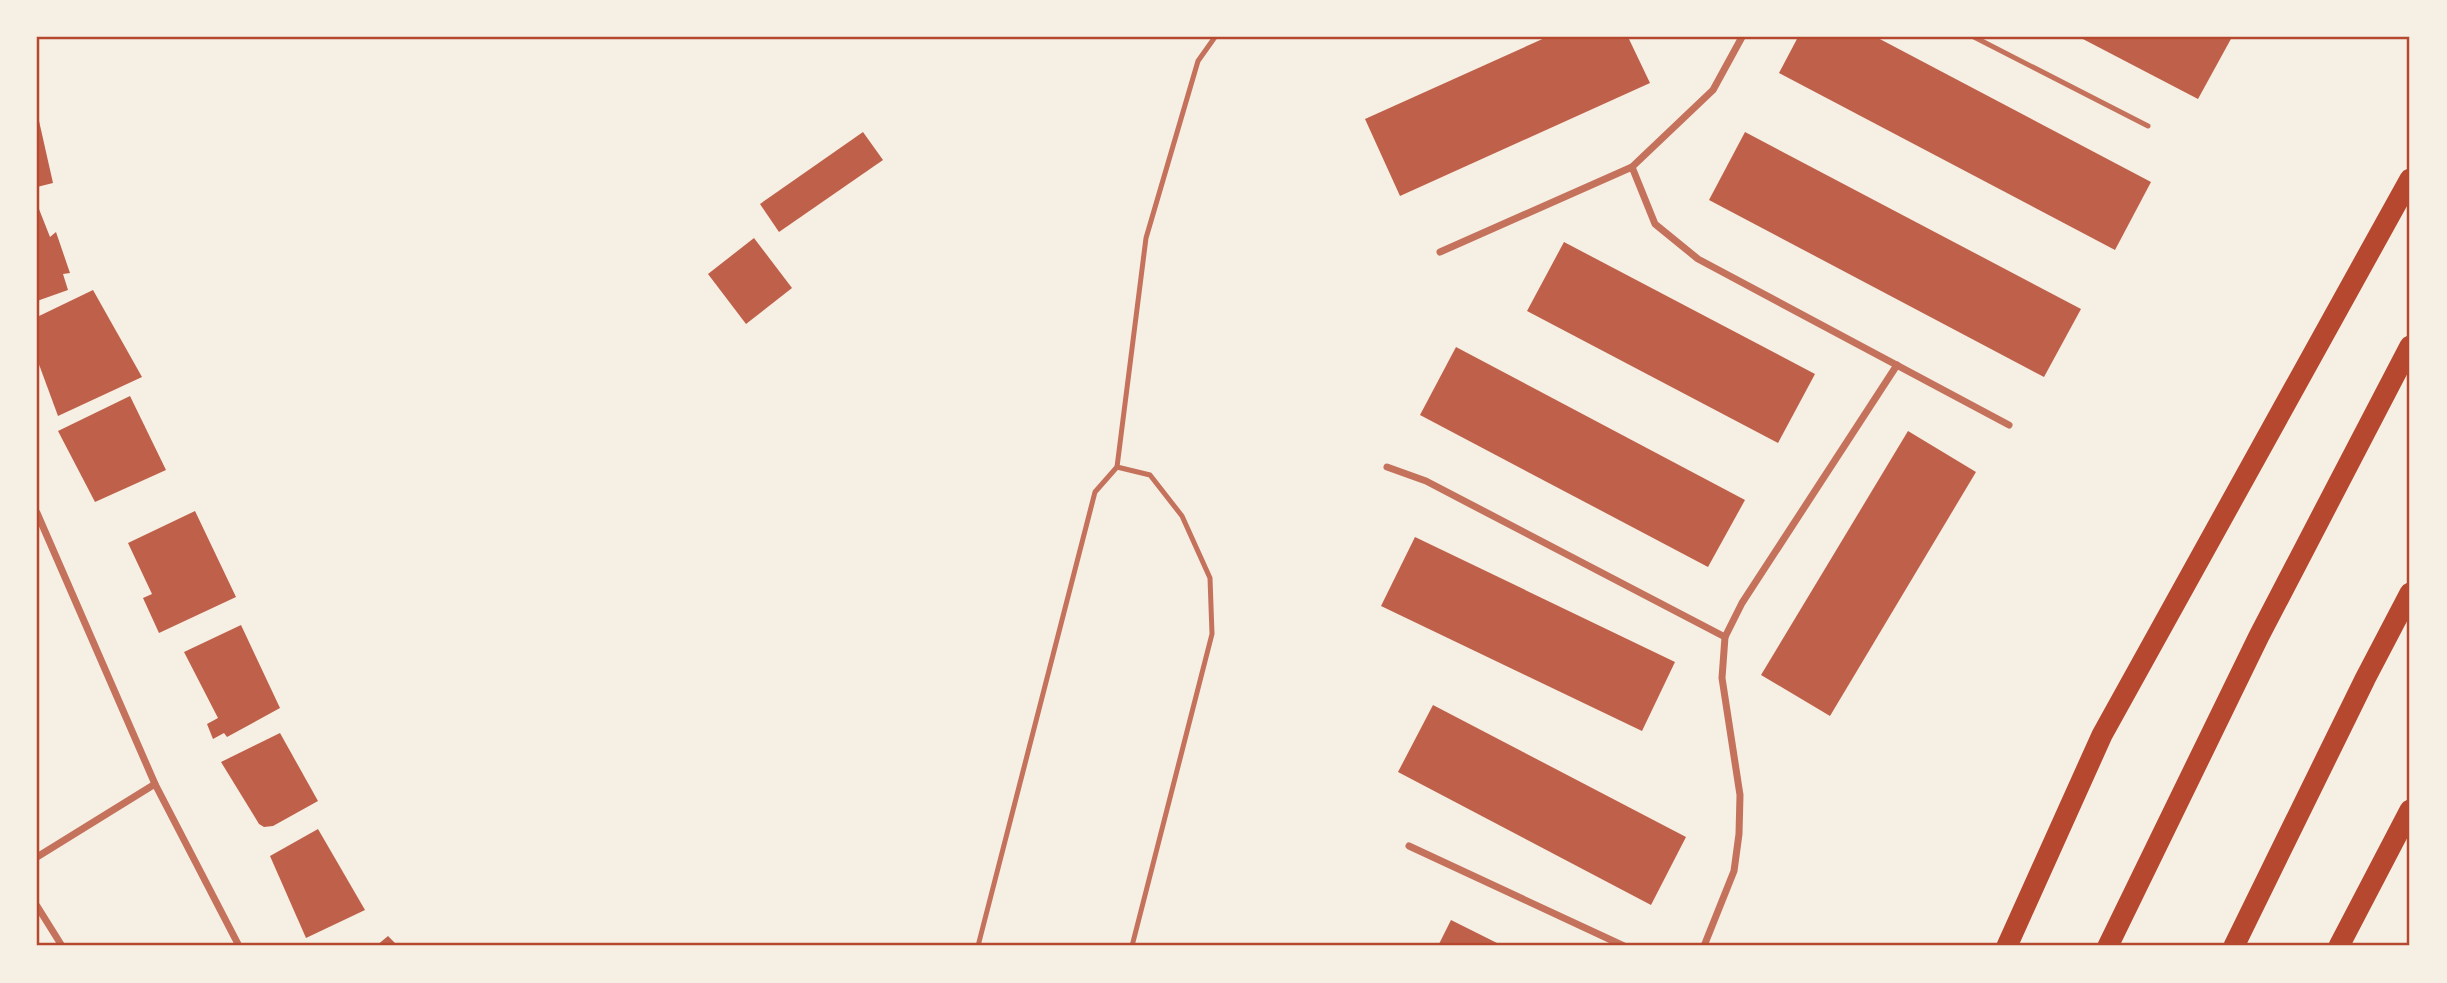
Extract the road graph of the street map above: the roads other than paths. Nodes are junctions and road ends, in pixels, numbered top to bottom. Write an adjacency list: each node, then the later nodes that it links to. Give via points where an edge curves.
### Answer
1 (1215, 37): 11 (lane, via 1198,61 1146,238)
2 (1742, 37): 5 (street, via 1713,90)
3 (1974, 37): 4 (lane)
4 (2148, 126)
5 (1632, 167): 7 (street); 9 (street, via 1655,224 1698,260)
6 (2410, 179): 27 (highway, via 2102,735)
7 (1440, 252)
8 (2410, 345): 28 (highway, via 2259,636)
9 (1897, 365): 10 (street); 15 (street, via 1742,603)
10 (2009, 425)
11 (1117, 467): 23 (lane, via 1095,492); 24 (lane, via 1150,475 1182,516 1210,578 1212,620)
12 (1387, 467): 15 (street, via 1426,481)
13 (37, 513): 16 (street)
14 (2410, 593): 29 (highway)
15 (1725, 637): 26 (street, via 1722,678 1740,795 1739,834 1734,871)
16 (155, 784): 19 (street); 22 (street)
17 (2410, 810): 30 (highway)
18 (1409, 846): 25 (street)
19 (37, 857)
20 (37, 906): 21 (street)
21 (62, 946)
22 (239, 946)
23 (978, 946)
24 (1132, 946)
25 (1625, 946)
26 (1704, 946)
27 (2007, 946)
28 (2108, 946)
29 (2234, 946)
30 (2339, 946)

